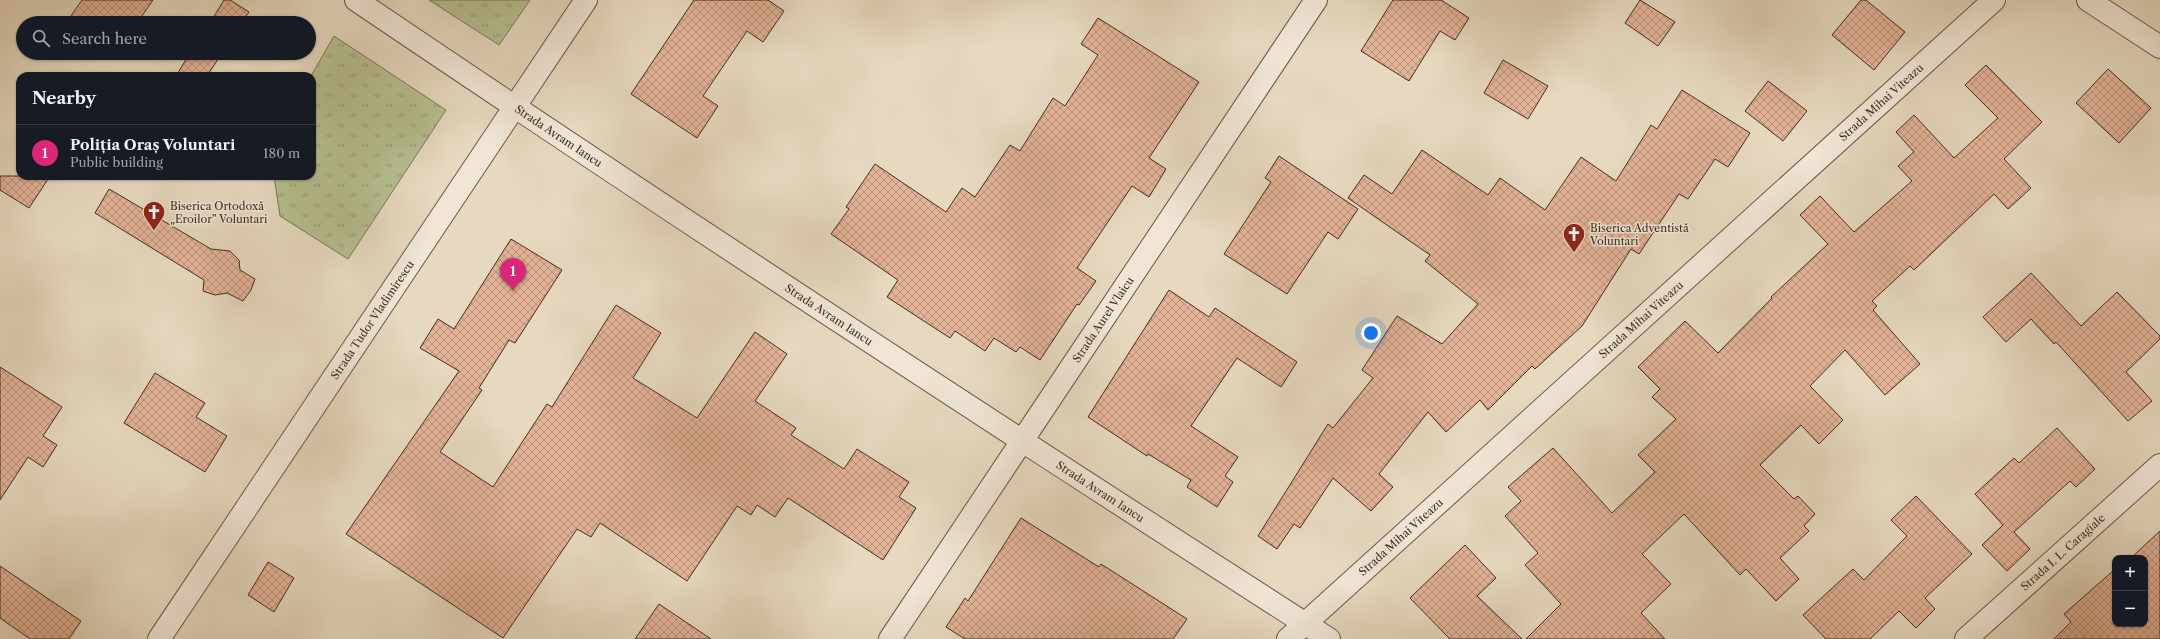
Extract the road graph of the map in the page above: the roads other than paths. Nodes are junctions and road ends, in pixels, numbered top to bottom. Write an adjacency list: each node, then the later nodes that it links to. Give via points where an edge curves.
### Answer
1 (356, 0): 7 (street, Strada Avram Iancu)
2 (586, 0): 7 (street, Strada Tudor Vladimirescu)
3 (1316, 0): 8 (street, Strada Aurel Vlaicu)
4 (1994, 0): 10 (street, Strada Mihai Viteazu)
5 (2088, 0): 6 (street)
6 (2160, 47)
7 (515, 107): 8 (street, Strada Avram Iancu); 11 (street, Strada Tudor Vladimirescu)
8 (1021, 440): 10 (street, Strada Avram Iancu); 12 (street, Strada Aurel Vlaicu)
9 (2160, 465): 15 (street, Strada I. L. Caragiale)
10 (1305, 624): 13 (street, Strada Mihai Viteazu); 14 (street, Strada Avram Iancu)
11 (159, 639)
12 (890, 639)
13 (1288, 639)
14 (1329, 639)
15 (1966, 639)

